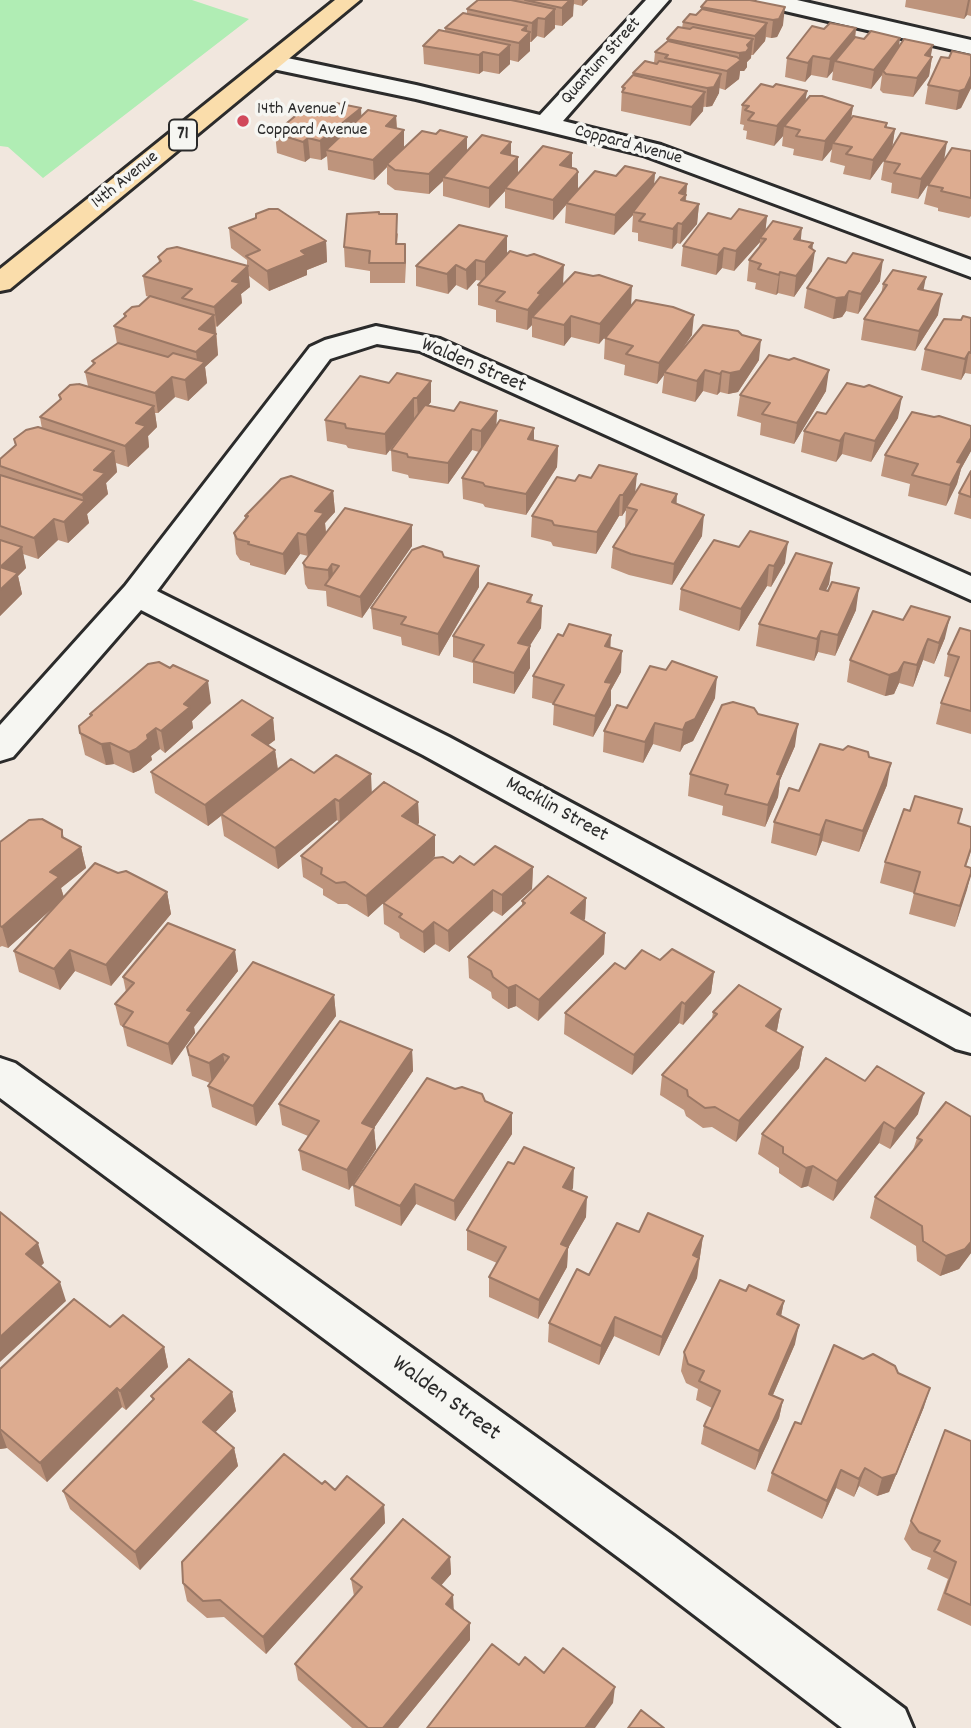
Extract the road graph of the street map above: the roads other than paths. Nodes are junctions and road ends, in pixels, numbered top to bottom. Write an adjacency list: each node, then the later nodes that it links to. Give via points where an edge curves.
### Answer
1 (349, 0): 5 (main road, 14th Avenue / 71)
2 (658, 0): 6 (street, Quantum Street)
3 (767, 0): 4 (street)
4 (971, 47)
5 (274, 62): 6 (street, Coppard Avenue); 8 (main road, 14th Avenue / 71)
6 (545, 124): 7 (street, Coppard Avenue, via 703,167)
7 (971, 269)
8 (0, 283)
9 (971, 589): 10 (street, Walden Street, via 430,345 376,335 320,353)
10 (137, 594): 11 (street, Walden Street); 12 (street, Macklin Street, via 436,746)
11 (0, 748)
12 (971, 1037)
13 (0, 1075): 14 (street, Walden Street, via 656,1554)
14 (886, 1728)

